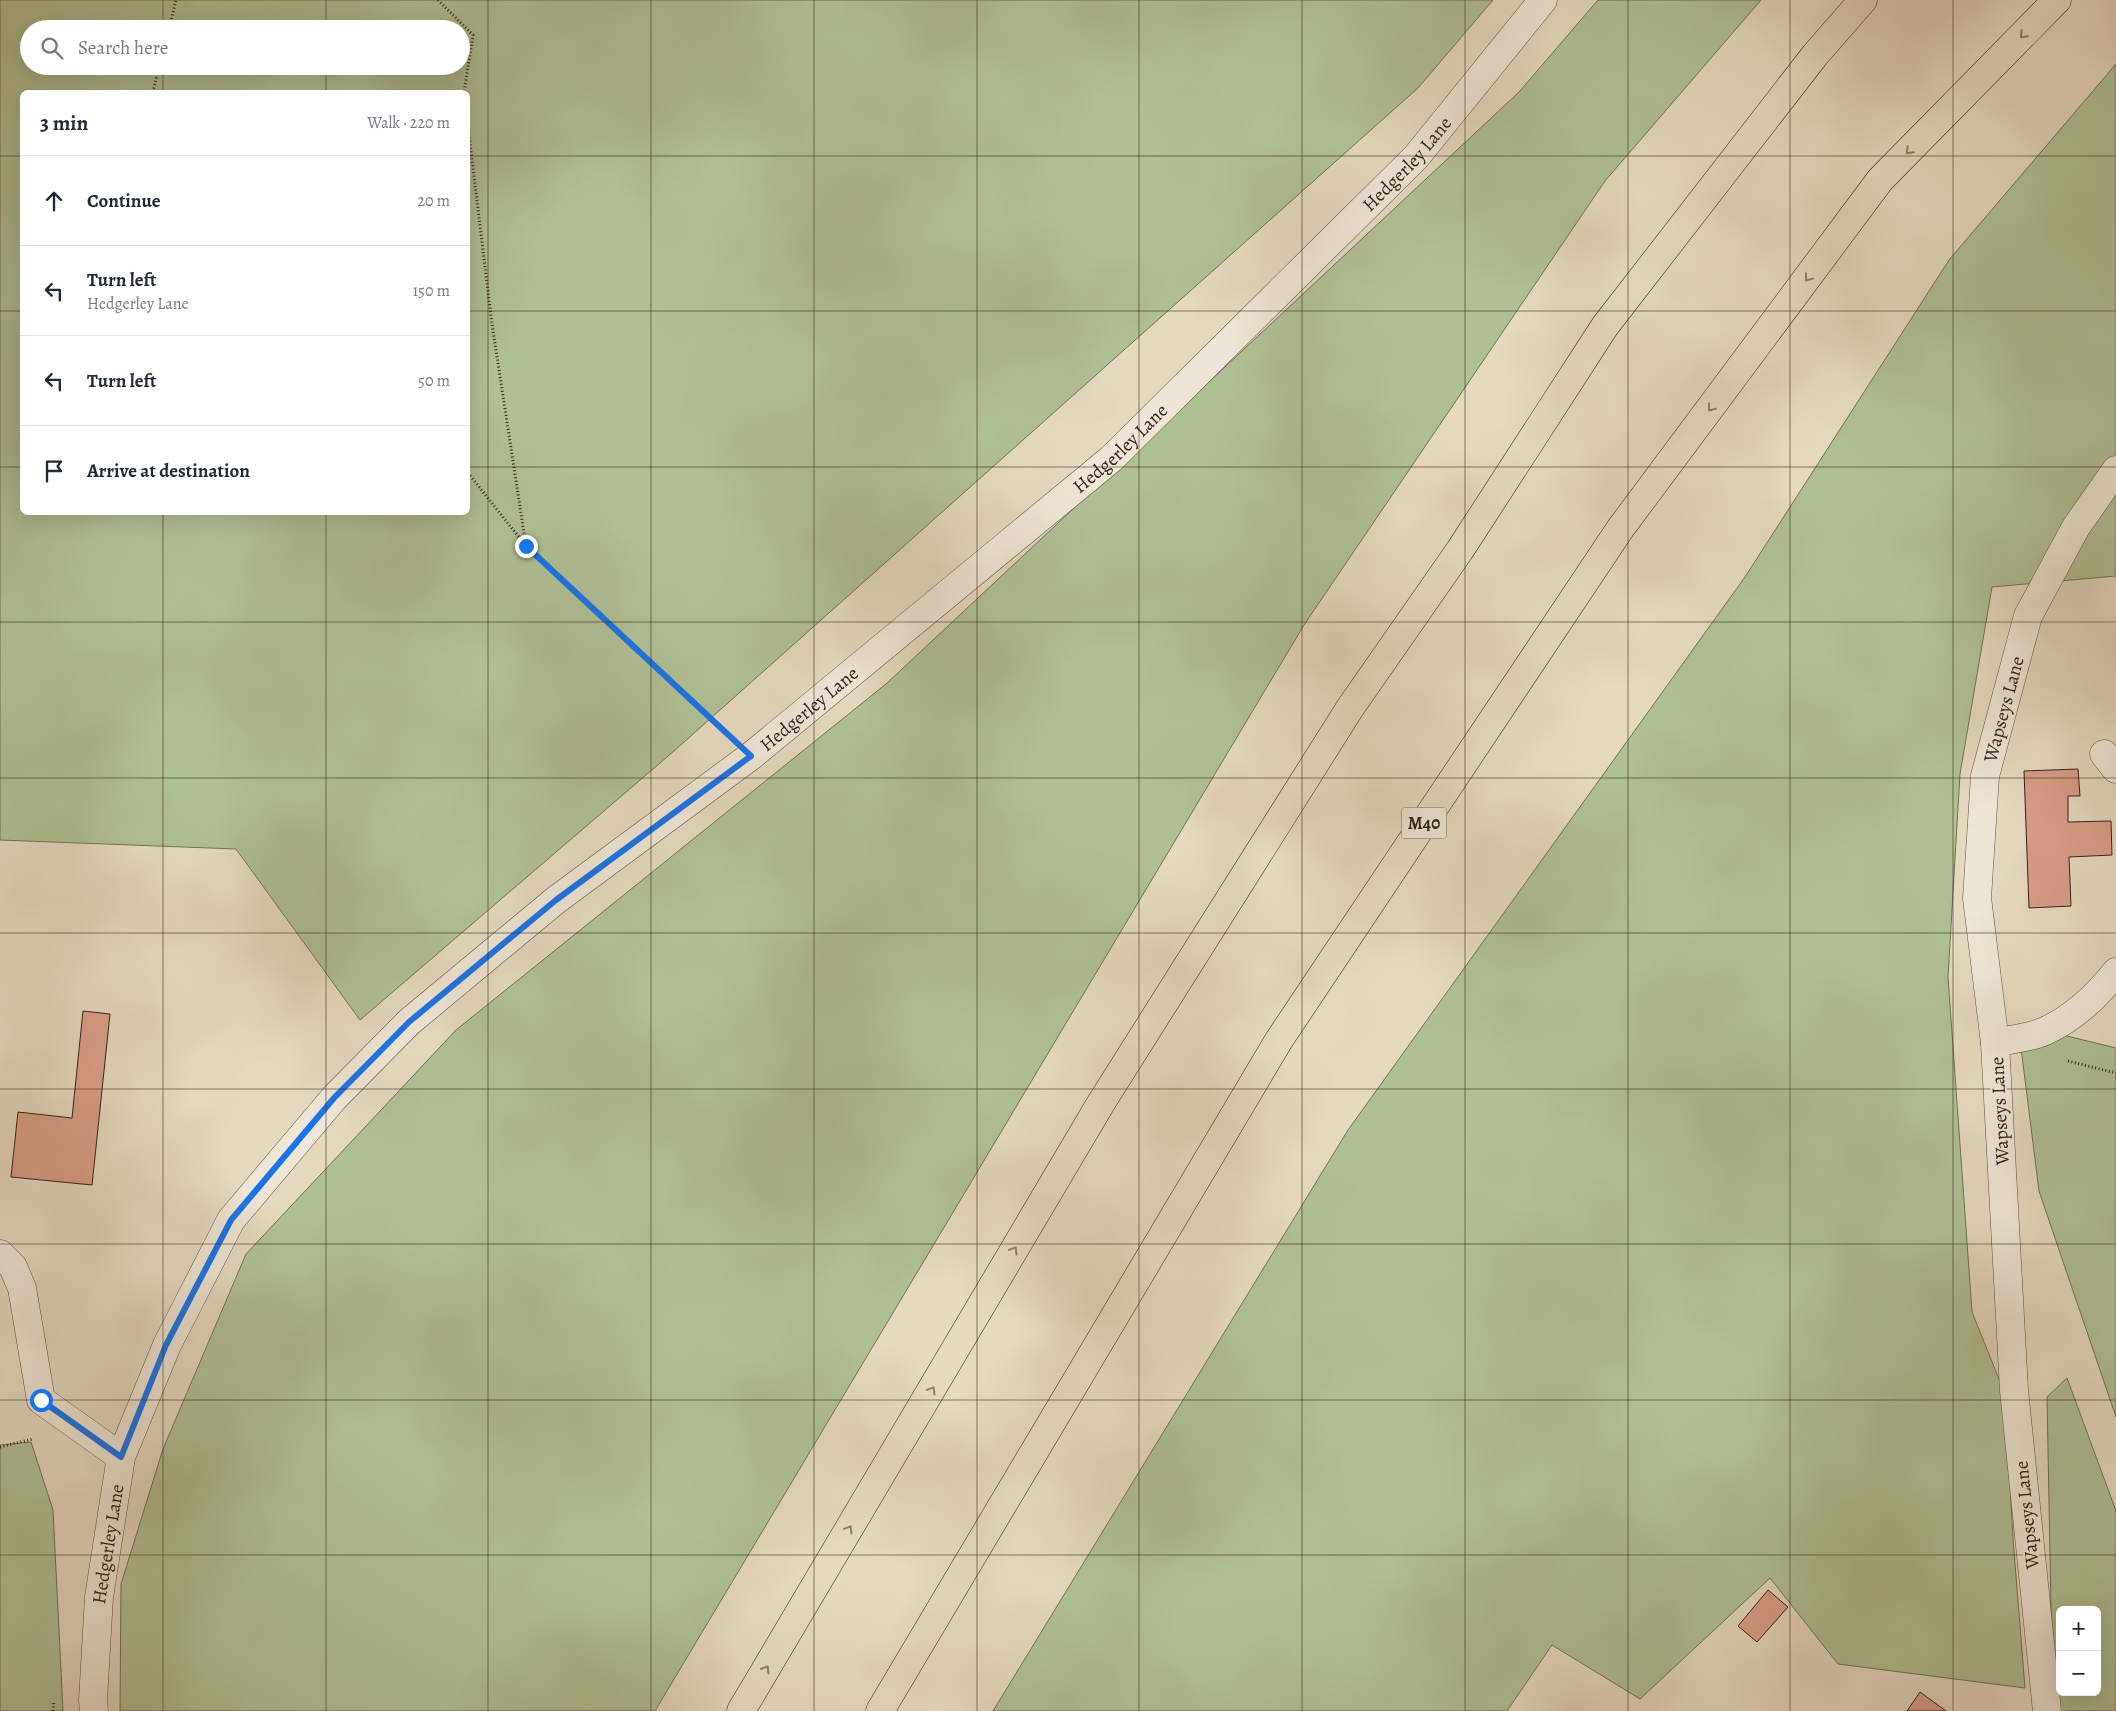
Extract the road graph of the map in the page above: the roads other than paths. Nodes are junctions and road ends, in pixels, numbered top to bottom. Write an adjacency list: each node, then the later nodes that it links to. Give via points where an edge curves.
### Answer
1 (1543, 0): 8 (street, Hedgerley Lane, via 1416,157 1111,459 751,756 549,906 409,1022 334,1098 231,1220 166,1345)
2 (1863, 0): 10 (highway, one-way to 2, via 1101,1103 1350,708 1460,550 1605,326 1815,55)
3 (2057, 0): 11 (highway, M40, one-way to 11, via 1880,180 1620,529 1279,1040)
4 (2116, 470): 6 (street, Wapseys Lane, via 2076,527 2028,616 1985,776 1977,898)
5 (2116, 972): 6 (street, via 2074,1015 2044,1032)
6 (1995, 1043): 12 (street, Wapseys Lane, via 2014,1390)
7 (0, 1254): 8 (street, via 13,1267 22,1288 41,1400)
8 (121, 1457): 9 (street, Hedgerley Lane, via 99,1597)
9 (94, 1711)
10 (741, 1711)
11 (880, 1711)
12 (2047, 1711)

